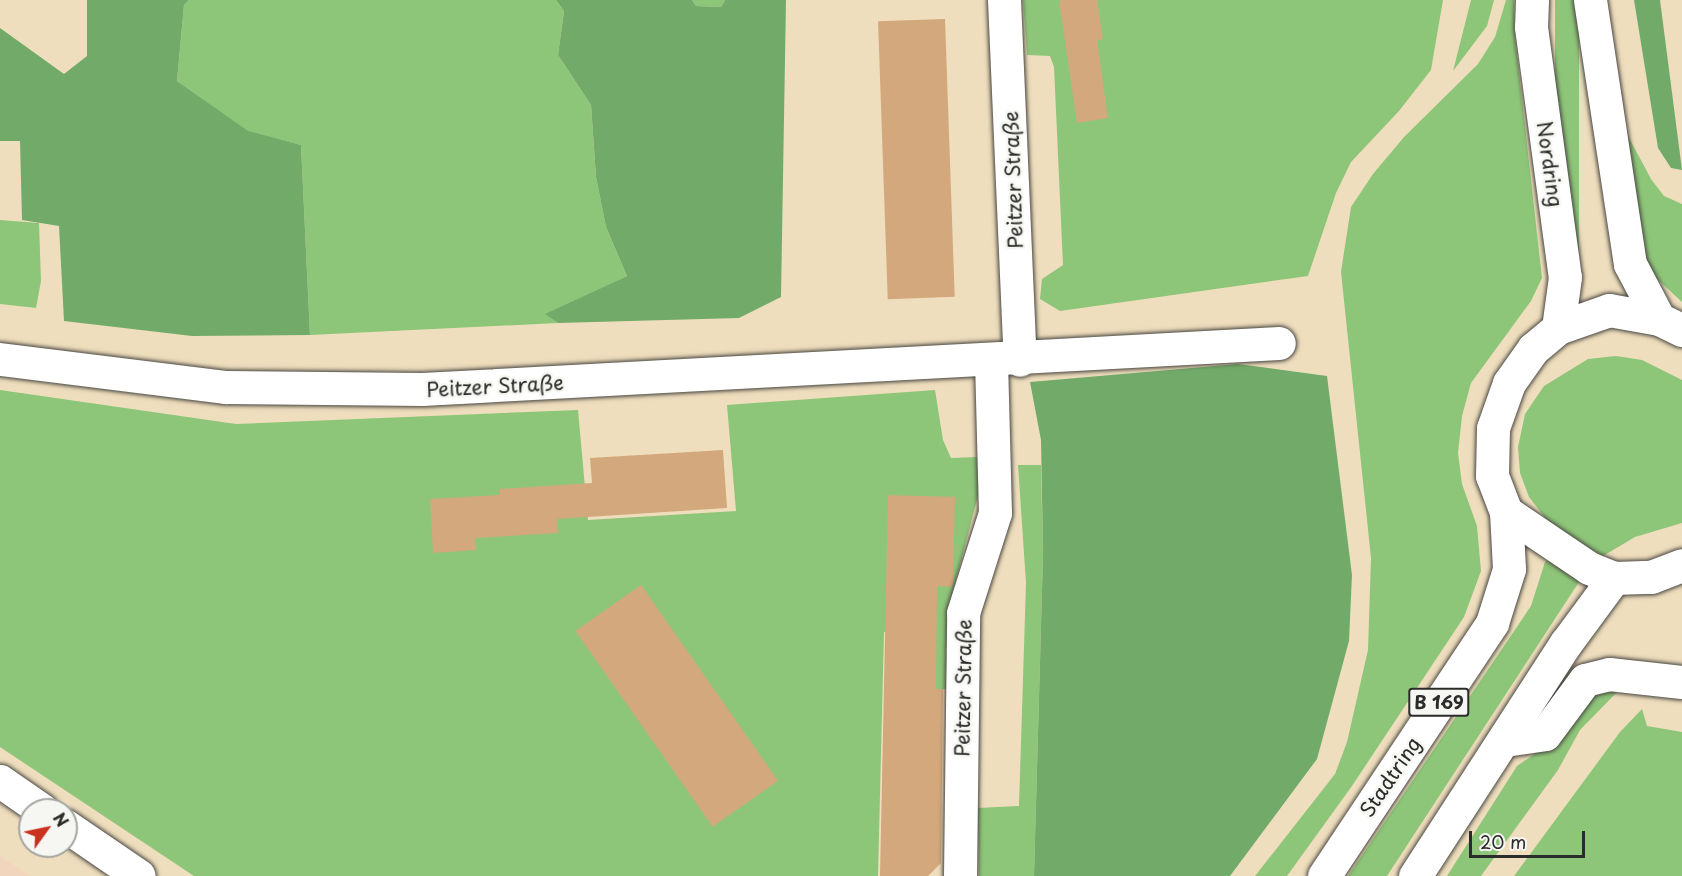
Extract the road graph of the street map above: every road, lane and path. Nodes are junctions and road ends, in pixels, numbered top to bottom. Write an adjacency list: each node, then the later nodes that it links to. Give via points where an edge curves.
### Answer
1 (1004, 0): 8 (street, Peitzer Straße)
2 (1532, 0): 5 (street, Nordring, via 1531,27 1565,278)
3 (1590, 0): 4 (street, via 1630,264)
4 (1670, 324): 5 (street, Stadtring / B 169, via 1609,310)
5 (1558, 328): 9 (street, Stadtring / B 169, via 1533,349 1509,383 1493,428 1492,476)
6 (1279, 343): 8 (street, Peitzer Straße)
7 (0, 359): 8 (street, Peitzer Straße, via 226,387 291,390 422,389)
8 (1006, 360): 18 (street, Peitzer Straße, via 994,513 963,613)
9 (1506, 512): 11 (street, via 1589,568); 19 (street, Stadtring / B 169, via 1509,569 1492,624)
10 (1682, 565): 11 (street, via 1651,577)
11 (1614, 578): 13 (street, via 1566,643)
12 (1682, 682): 13 (street, via 1609,675 1585,680 1545,734)
13 (1504, 740): 20 (street)
14 (0, 782): 15 (street)
15 (24, 798)
16 (78, 834): 17 (street)
17 (139, 876)
18 (960, 876)
19 (1324, 876)
20 (1415, 876)

